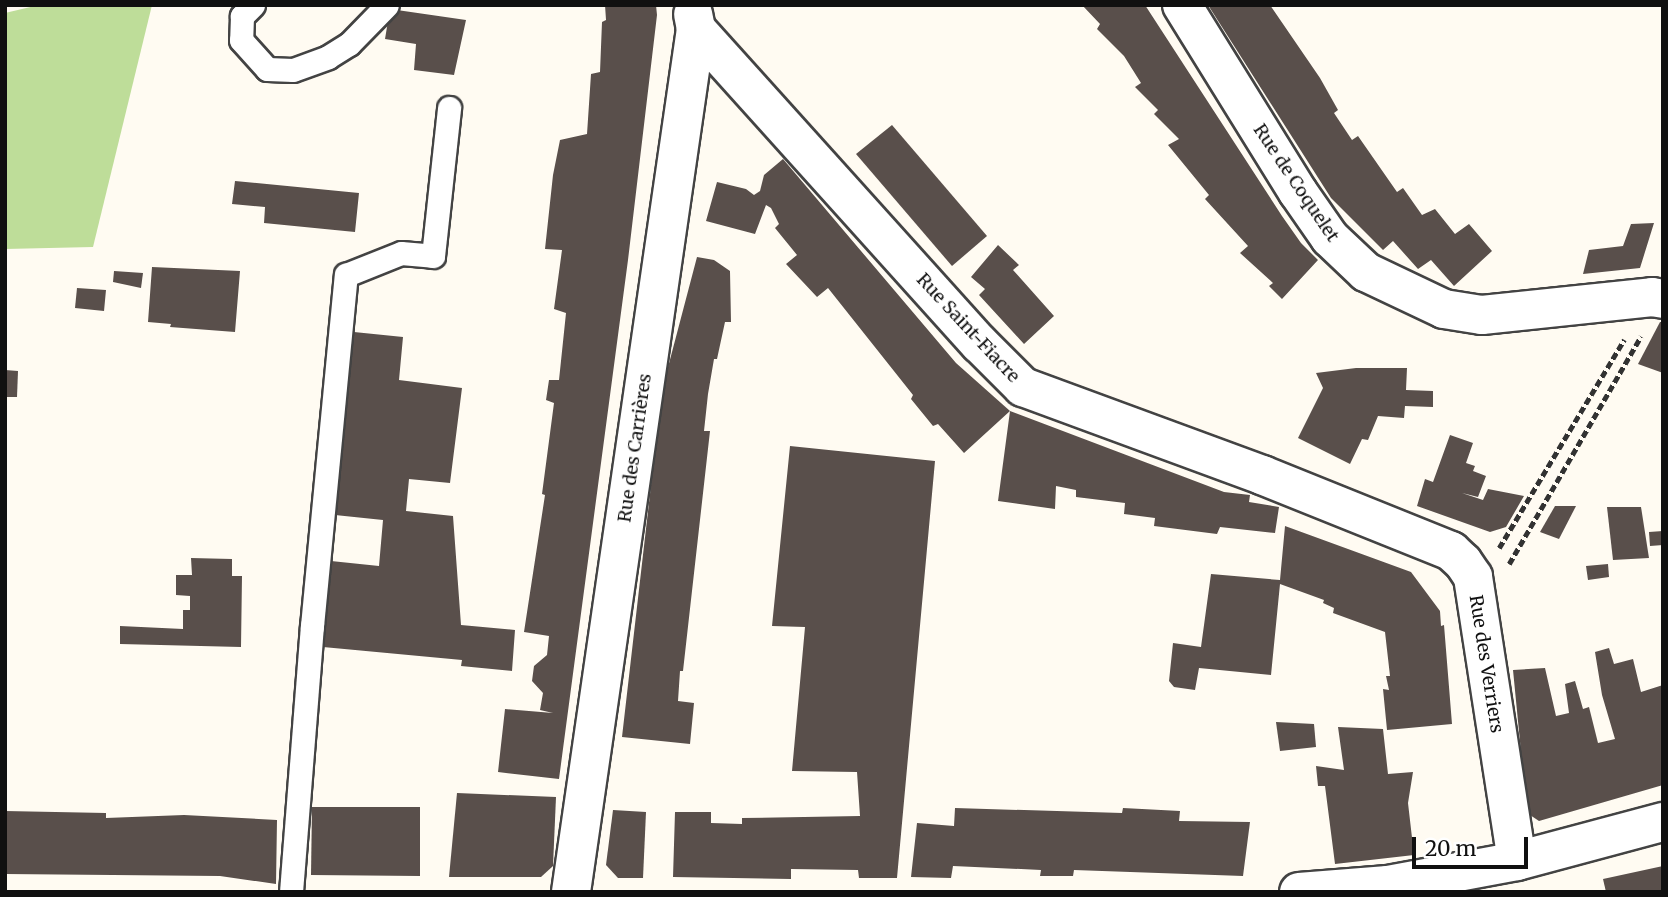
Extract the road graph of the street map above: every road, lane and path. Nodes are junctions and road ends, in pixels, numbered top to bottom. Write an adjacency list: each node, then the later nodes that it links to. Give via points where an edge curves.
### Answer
1 (253, 5): 2 (lane, via 242,16 241,40 267,69 293,70 349,44)
2 (387, 5)
3 (1182, 5): 6 (street, Rue de Coquelet, via 1298,192 1331,238 1366,272 1444,309 1482,315)
4 (694, 17): 8 (street, Rue Saint-Fiacre, via 980,344 1023,387 1451,551); 12 (street, Rue des Carrières)
5 (449, 108): 11 (lane, via 433,256 401,253 346,275)
6 (1657, 298): 8 (path, via 1639,342 1508,566)
7 (1622, 343): 8 (path, Rue des Verriers, via 1505,542)
8 (1472, 577): 10 (street, Rue des Verriers)
9 (1663, 822): 10 (street)
10 (1517, 861): 13 (street, via 1388,885)
11 (292, 892)
12 (571, 892)
13 (1299, 892)

